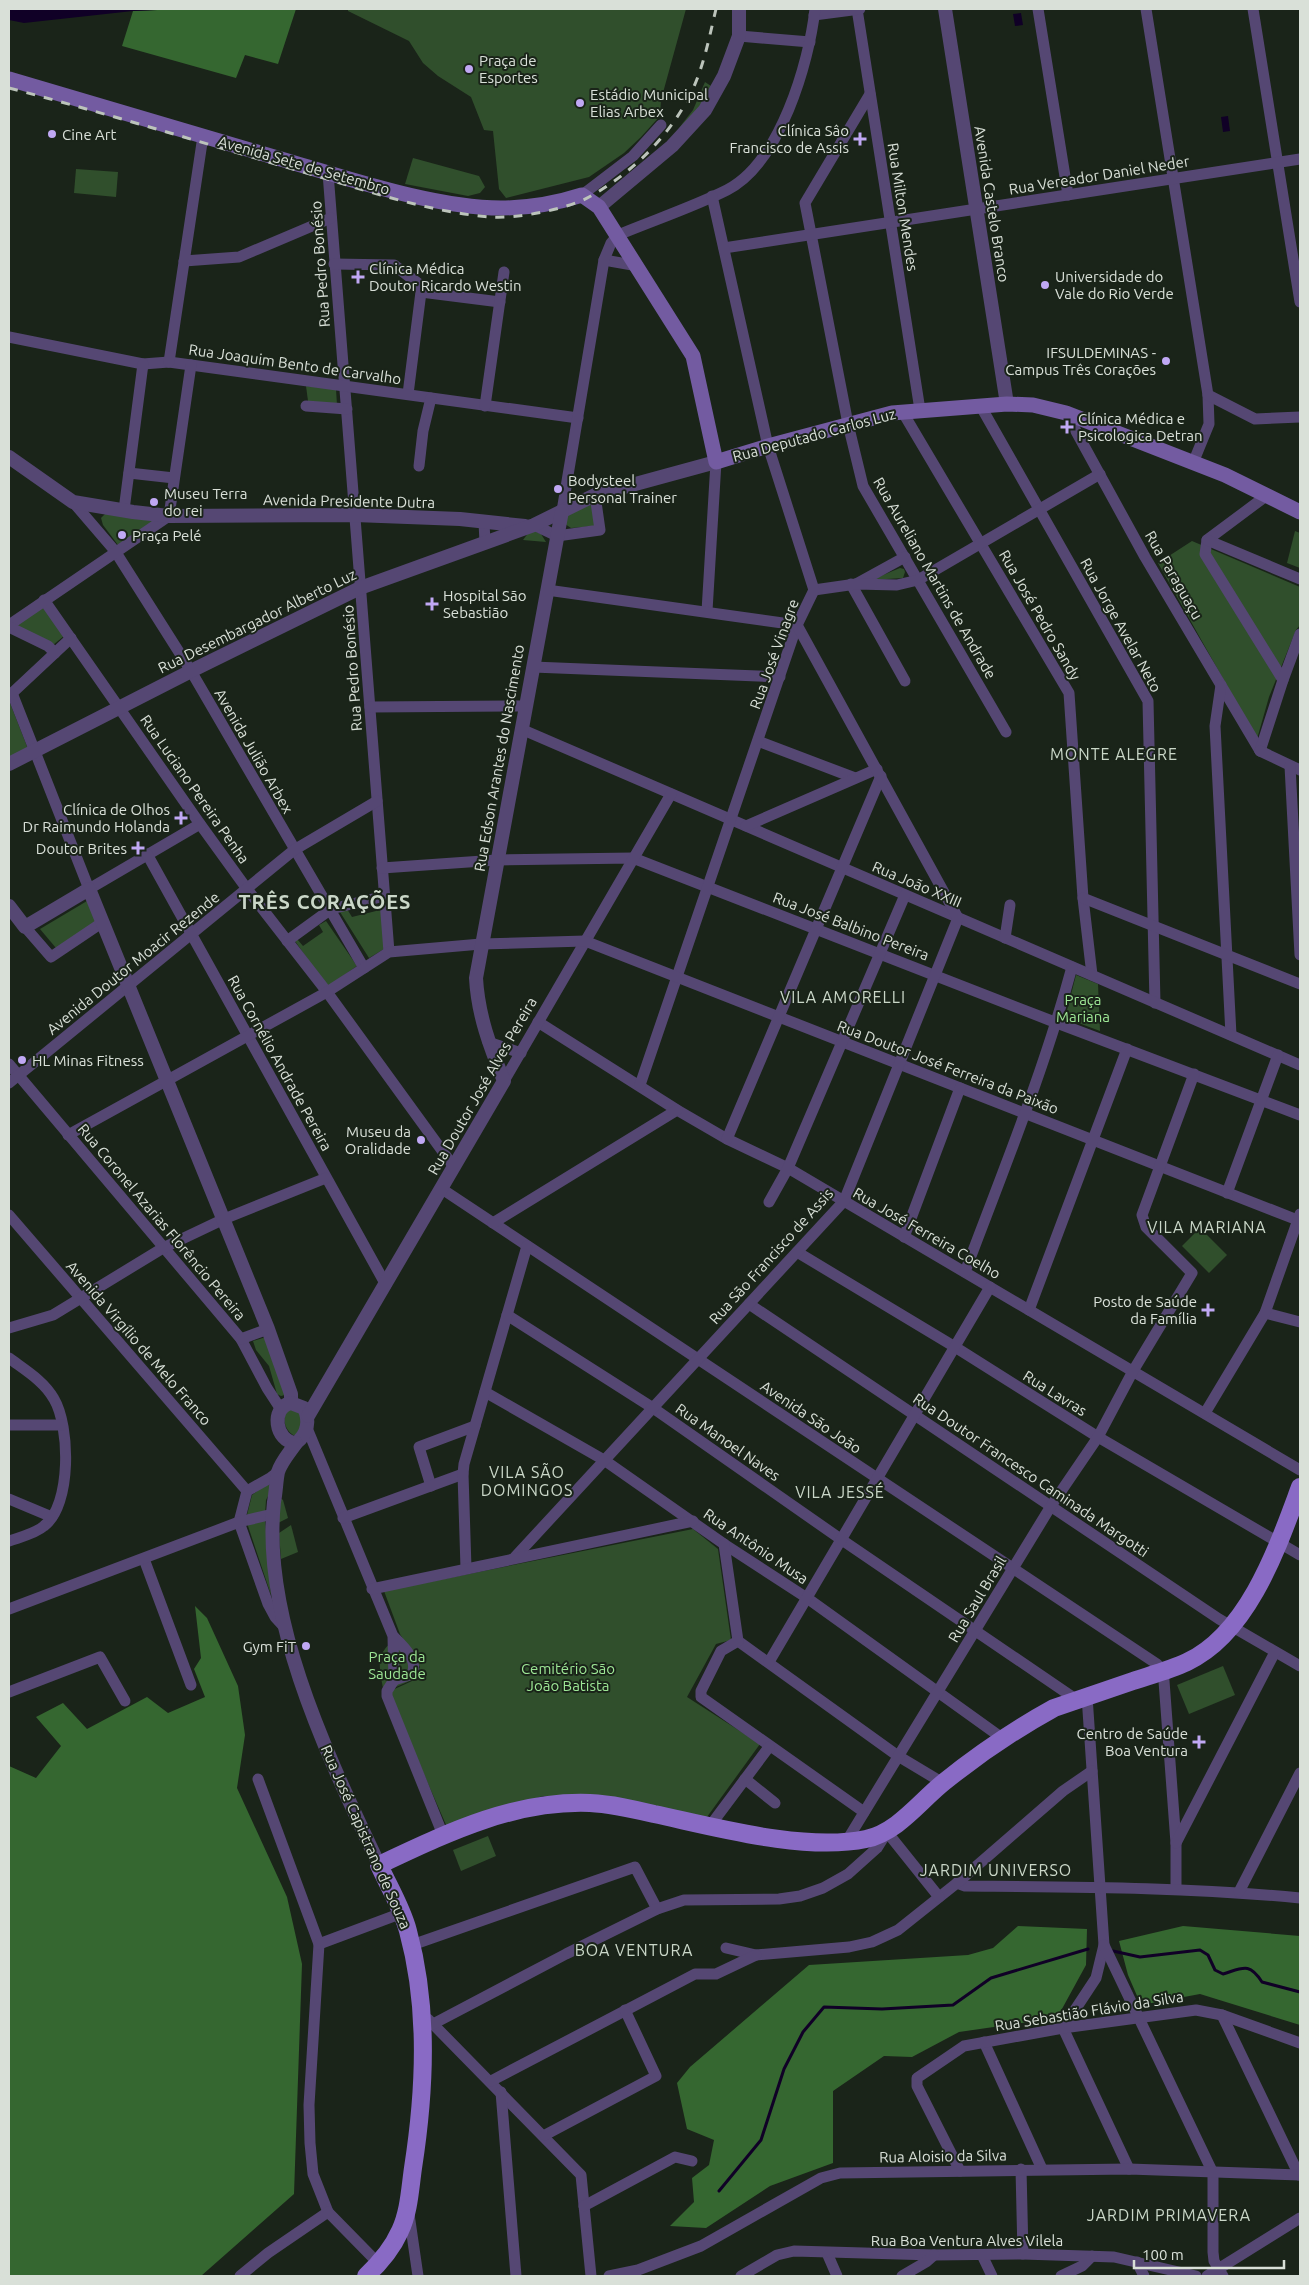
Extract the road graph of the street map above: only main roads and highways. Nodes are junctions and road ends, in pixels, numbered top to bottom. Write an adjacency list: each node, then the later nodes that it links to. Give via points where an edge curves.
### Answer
1 (9, 79): 2 (main road, Avenida Sete de Setembro, via 328,173 455,204 499,208 563,201 582,195 600,207 693,356)
2 (716, 462): 3 (main road, Rua Deputado Carlos Luz, via 902,412 1007,404 1044,407 1193,463)
3 (1300, 512)
4 (1300, 1487): 5 (main road, Rua José Capistrano de Souza, via 1258,1585 1231,1626 1200,1654 1163,1672 1054,1708 1002,1738 887,1832 846,1842 808,1843 617,1806 566,1803 523,1808 496,1816 443,1835 379,1866 402,1913 428,2019 408,2204 401,2229 379,2264)
5 (366, 2276)

